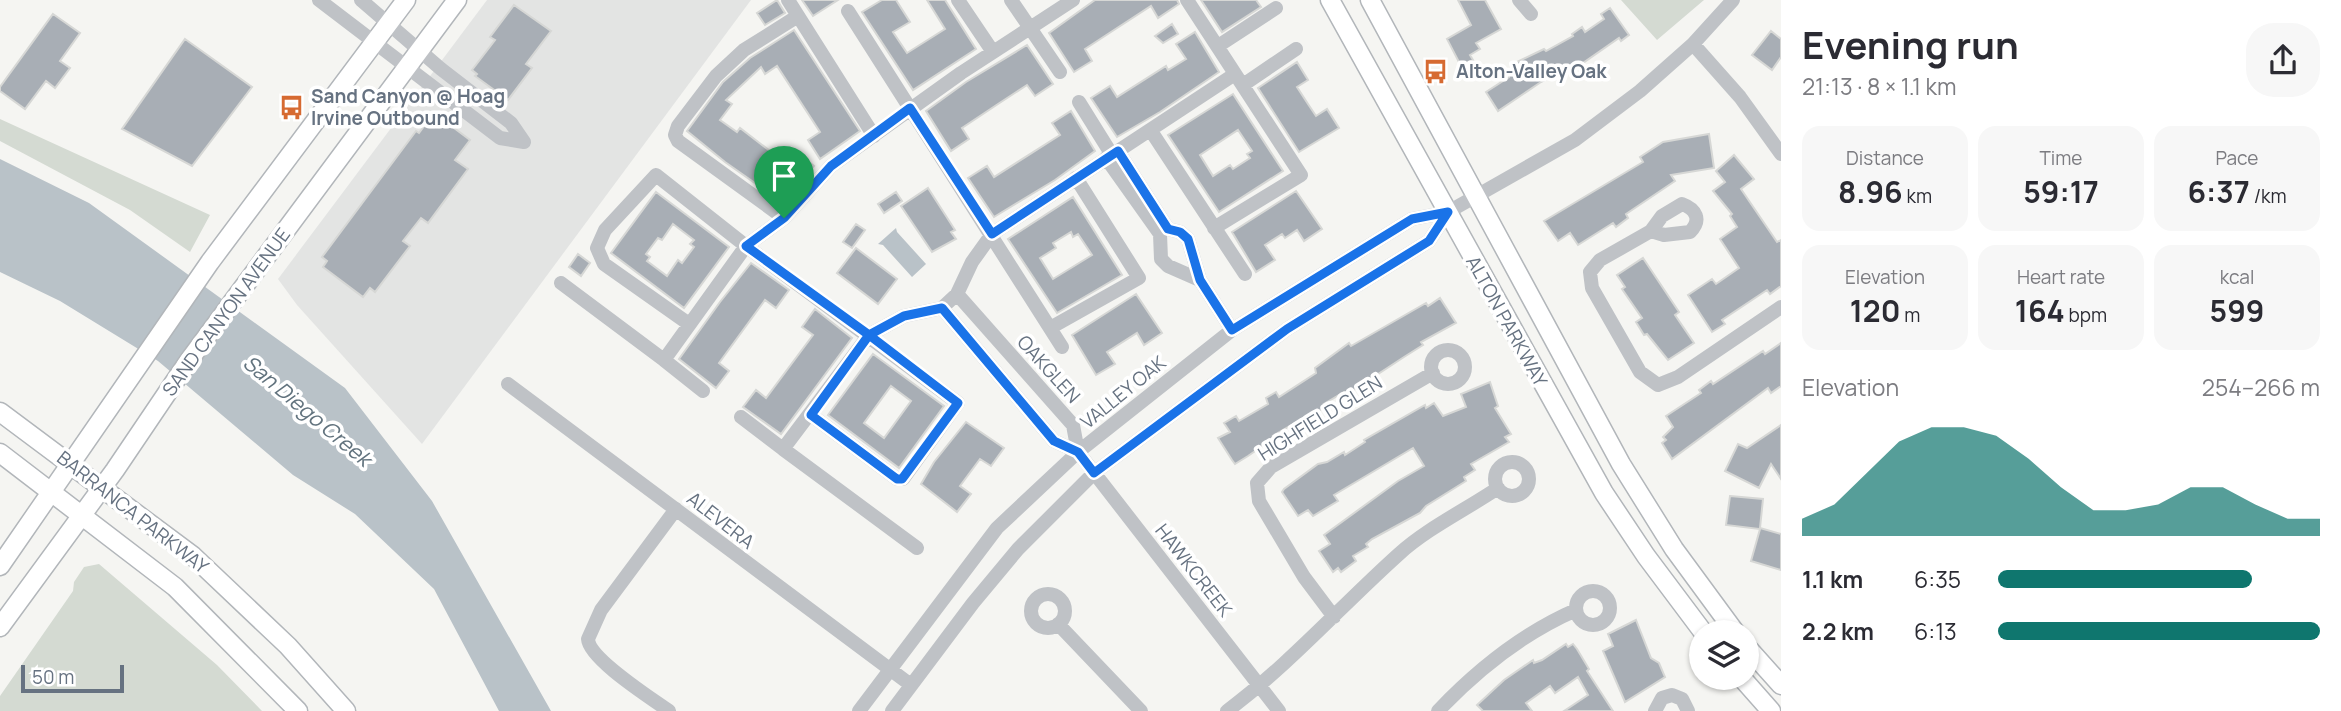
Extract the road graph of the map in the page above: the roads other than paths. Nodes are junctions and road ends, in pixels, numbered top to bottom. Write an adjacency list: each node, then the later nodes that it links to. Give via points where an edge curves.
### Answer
1 (319, 0): 20 (street)
2 (361, 0): 18 (street)
3 (406, 0): 18 (main road, SAND CANYON AVENUE)
4 (457, 0): 24 (main road, SAND CANYON AVENUE)
5 (788, 0): 17 (street)
6 (958, 0): 25 (street)
7 (1011, 0): 19 (street)
8 (1073, 0): 19 (street)
9 (1188, 0): 22 (street)
10 (1330, 0): 37 (main road, ALTON PARKWAY)
11 (1370, 0): 36 (main road, ALTON PARKWAY)
12 (1519, 0): 16 (street)
13 (1733, 0): 21 (street, VALLEY OAK)
14 (1276, 8): 22 (street)
15 (848, 11): 30 (street, OAKGLEN)
16 (1531, 14)
17 (798, 16): 32 (street); 38 (street, via 744,50 716,76 675,135)
18 (388, 24): 20 (main road, SAND CANYON AVENUE); 24 (street)
19 (1030, 28): 25 (street); 27 (street)
20 (376, 42): 26 (street); 67 (main road, SAND CANYON AVENUE, via 210,262)
21 (1693, 44): 33 (street, via 1740,97); 36 (street, VALLEY OAK, via 1575,140)
22 (1218, 46): 28 (street)
23 (1296, 49): 28 (street)
24 (420, 50): 26 (main road, SAND CANYON AVENUE); 26 (street, via 511,123 524,142 500,138)
25 (993, 52): 30 (street)
26 (407, 67): 69 (main road, SAND CANYON AVENUE)
27 (1060, 72)
28 (1239, 80): 31 (street); 39 (street, via 1301,175)
29 (1079, 103): 34 (street)
30 (910, 108): 32 (street); 42 (street, OAKGLEN)
31 (1151, 131): 34 (street); 39 (street)
32 (874, 136): 38 (street, via 831,166)
33 (1781, 154)
34 (1112, 155): 35 (street); 40 (street)
35 (1076, 178): 42 (street); 51 (street, via 1139,278)
36 (1476, 196): 37 (street, VALLEY OAK); 79 (main road, ALTON PARKWAY, via 1634,486)
37 (1448, 212): 52 (street, VALLEY OAK, via 1412,219); 68 (street, VALLEY OAK, via 1429,241 1287,329); 78 (main road, ALTON PARKWAY, via 1604,493)
38 (784, 218): 43 (street)
39 (1214, 228): 44 (street)
40 (1164, 231): 45 (street, via 1180,232 1188,239); 45 (street, via 1161,259)
41 (1651, 231): 48 (street, via 1600,260 1590,272 1592,288 1640,372 1658,385 1678,377)
42 (992, 234): 47 (street); 51 (street, OAKGLEN)
43 (746, 246): 50 (street); 50 (street, via 656,175 605,230 597,248 604,264); 53 (street)
44 (1245, 274)
45 (1200, 280): 52 (street)
46 (561, 283): 56 (street)
47 (957, 294): 49 (street); 55 (street, OAKGLEN)
48 (1781, 307)
49 (942, 308): 53 (street, via 904,316); 57 (street)
50 (689, 324): 56 (street)
51 (1050, 328): 54 (street, OAKGLEN)
52 (1232, 330): 65 (street, VALLEY OAK)
53 (869, 335): 62 (street); 62 (street, via 958,403 902,479)
54 (1062, 347)
55 (1012, 358): 57 (street); 65 (street, OAKGLEN, via 1073,425)
56 (664, 360): 60 (street)
57 (993, 372): 65 (street, via 1054,441)
58 (1433, 373): 77 (street, HIGHFIELD GLEN, via 1271,467 1257,483 1259,501)
59 (508, 384): 72 (street, ALEVERA)
60 (703, 391)
61 (0, 412): 67 (main road, BARRANCA PARKWAY)
62 (811, 415): 64 (street)
63 (741, 417): 64 (street)
64 (783, 449): 74 (street)
65 (1078, 452): 68 (street, HAWKCREEK); 83 (street, VALLEY OAK, via 998,528)
66 (0, 453): 71 (main road, BARRANCA PARKWAY)
67 (72, 464): 69 (main road, BARRANCA PARKWAY); 71 (main road, SAND CANYON AVENUE)
68 (1094, 473): 84 (street, VALLEY OAK, via 1018,549); 86 (street, HAWKCREEK)
69 (101, 488): 73 (main road, SAND CANYON AVENUE); 89 (main road, BARRANCA PARKWAY, via 193,556 288,646)
70 (1498, 488): 77 (street, via 1401,552)
71 (52, 493): 73 (main road, BARRANCA PARKWAY); 75 (main road, SAND CANYON AVENUE)
72 (676, 509): 83 (street, ALEVERA); 90 (street, via 601,610 588,639 591,649 613,669)
73 (80, 515): 81 (main road, SAND CANYON AVENUE); 88 (main road, BARRANCA PARKWAY, via 175,587)
74 (917, 548)
75 (0, 566)
76 (1576, 610): 96 (street, via 1551,621 1484,666)
77 (1334, 617): 86 (street)
78 (1694, 620)
79 (1726, 620)
80 (1058, 624): 93 (street)
81 (0, 627)
82 (1759, 660): 85 (main road)
83 (890, 670): 84 (street, ALEVERA); 91 (street, VALLEY OAK)
84 (911, 685): 92 (street, VALLEY OAK)
85 (1781, 685)
86 (1260, 687): 94 (street); 95 (street, HAWKCREEK)
87 (1752, 690): 99 (main road)
88 (298, 711)
89 (346, 711)
90 (668, 711)
91 (859, 711)
92 (892, 711)
93 (1142, 711)
94 (1227, 711)
95 (1279, 711)
96 (1438, 711)
97 (1655, 711): 98 (street, via 1662,698 1672,695 1682,699)
98 (1688, 711)
99 (1771, 711)

